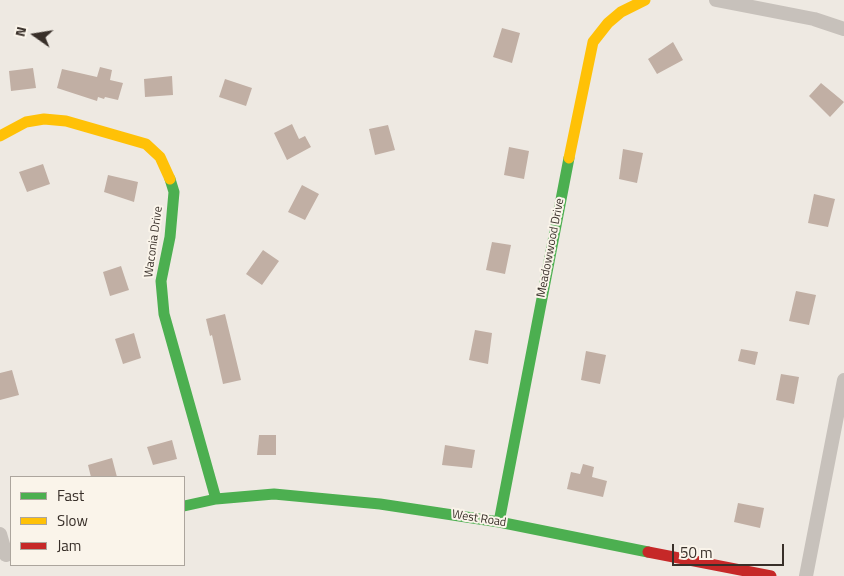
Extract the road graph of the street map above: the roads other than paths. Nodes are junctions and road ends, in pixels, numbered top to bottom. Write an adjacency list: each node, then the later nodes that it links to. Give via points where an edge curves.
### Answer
1 (645, 0): 8 (street, Meadowwood Drive, via 608,23 590,49)
2 (716, 0): 3 (street, via 814,19)
3 (844, 30)
4 (0, 136): 6 (street, Waconia Drive, via 26,122 44,119 66,121 146,144 168,170 174,192 170,237 161,281 164,314)
5 (844, 380): 12 (street)
6 (216, 499): 7 (street, West Road); 8 (street, West Road, via 274,494 318,497)
7 (185, 506)
8 (499, 522): 11 (street, West Road)
9 (0, 534): 10 (street)
10 (6, 555)
11 (772, 576)
12 (806, 576)

